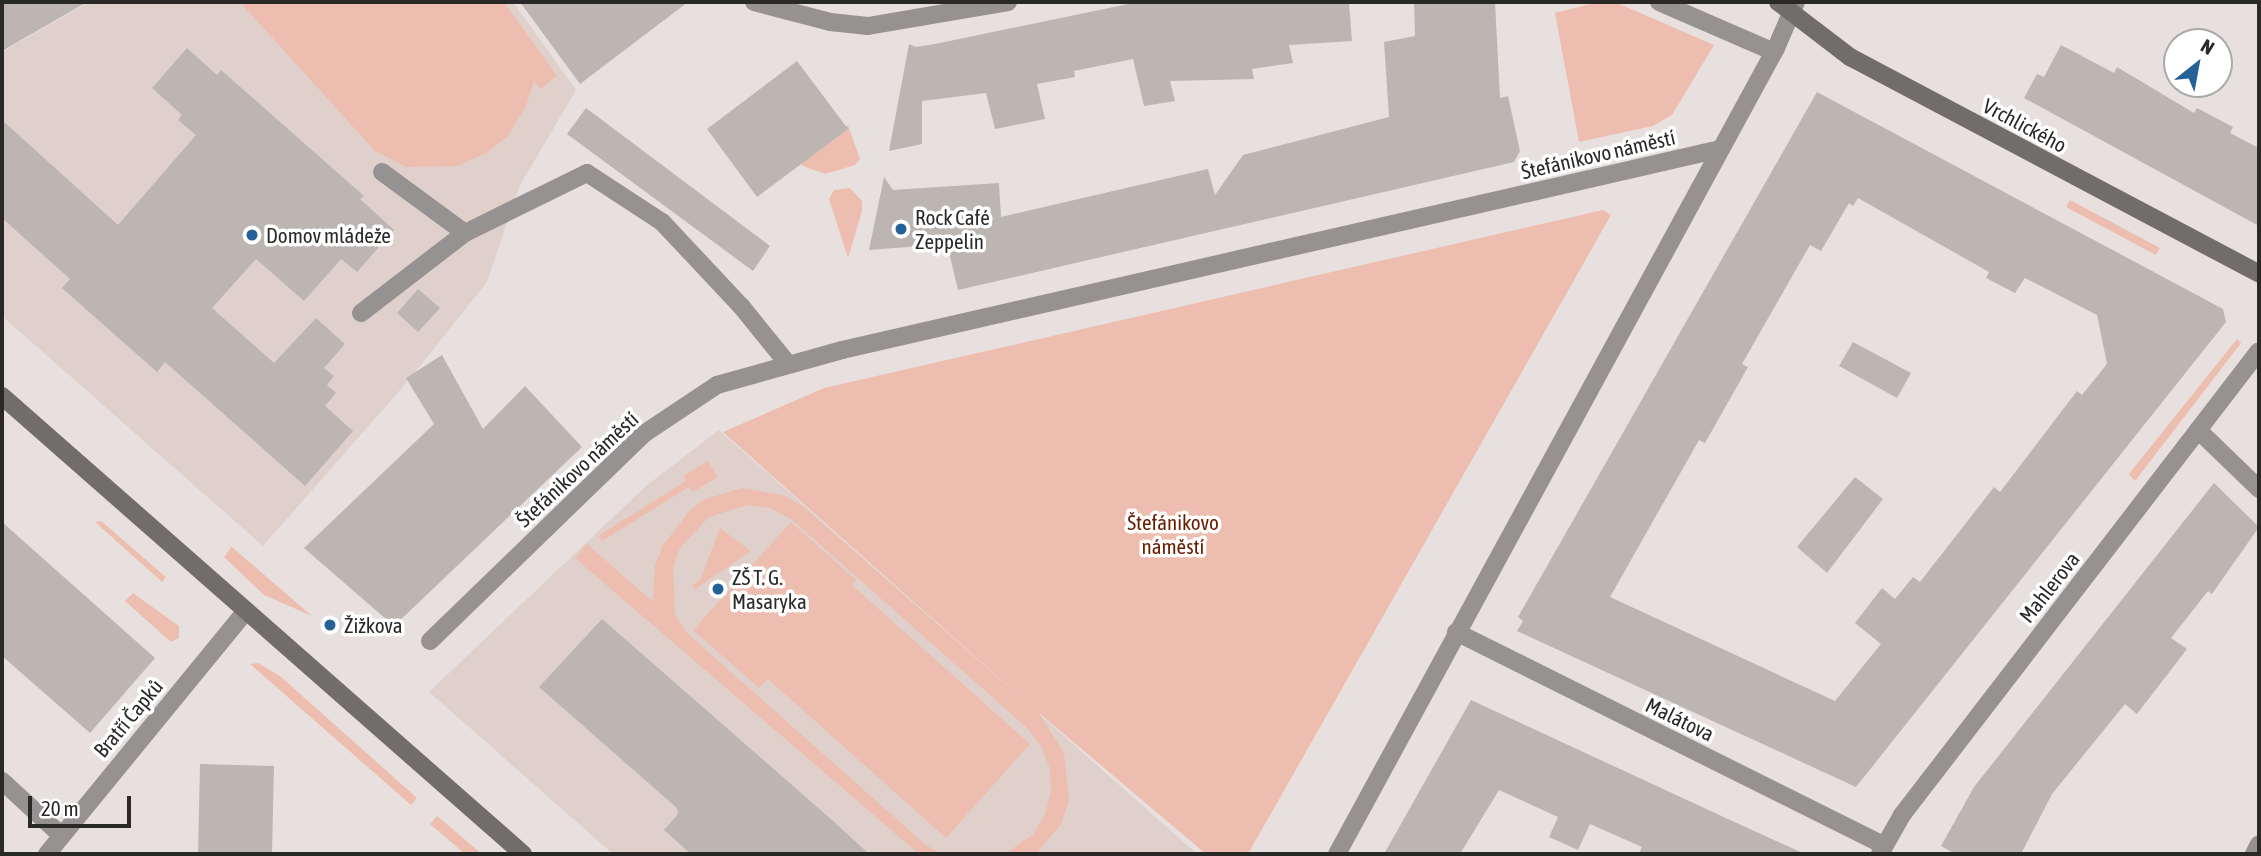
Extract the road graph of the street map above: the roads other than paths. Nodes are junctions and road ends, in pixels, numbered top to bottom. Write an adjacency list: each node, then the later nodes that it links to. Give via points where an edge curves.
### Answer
1 (754, 2): 2 (street, via 868,26)
2 (1009, 2)
3 (1660, 2): 5 (street)
4 (1788, 5): 5 (street); 9 (main road, Vrchlického, via 1850,57)
5 (1773, 52): 6 (street)
6 (1720, 149): 12 (street, Štefánikovo náměstí); 17 (street)
7 (382, 172): 8 (street)
8 (465, 233): 10 (street); 12 (street, via 587,173 662,222 741,306)
9 (2259, 274)
10 (361, 313)
11 (2259, 351): 14 (street, Mahlerova)
12 (788, 365): 18 (street, Štefánikovo náměstí, via 718,385 645,433)
13 (2, 396): 16 (main road)
14 (2198, 430): 15 (street); 22 (street, Mahlerova, via 1902,815)
15 (2259, 489)
16 (246, 611): 20 (street, Bratří Čapků); 24 (main road)
17 (1456, 632): 22 (street, Malátova); 25 (street)
18 (430, 641)
19 (2, 781): 20 (street)
20 (61, 835): 23 (street, Bratří Čapků)
21 (2259, 844): 26 (street)
22 (1882, 850)
23 (47, 854)
24 (523, 854)
25 (1337, 854)
26 (2254, 854)

